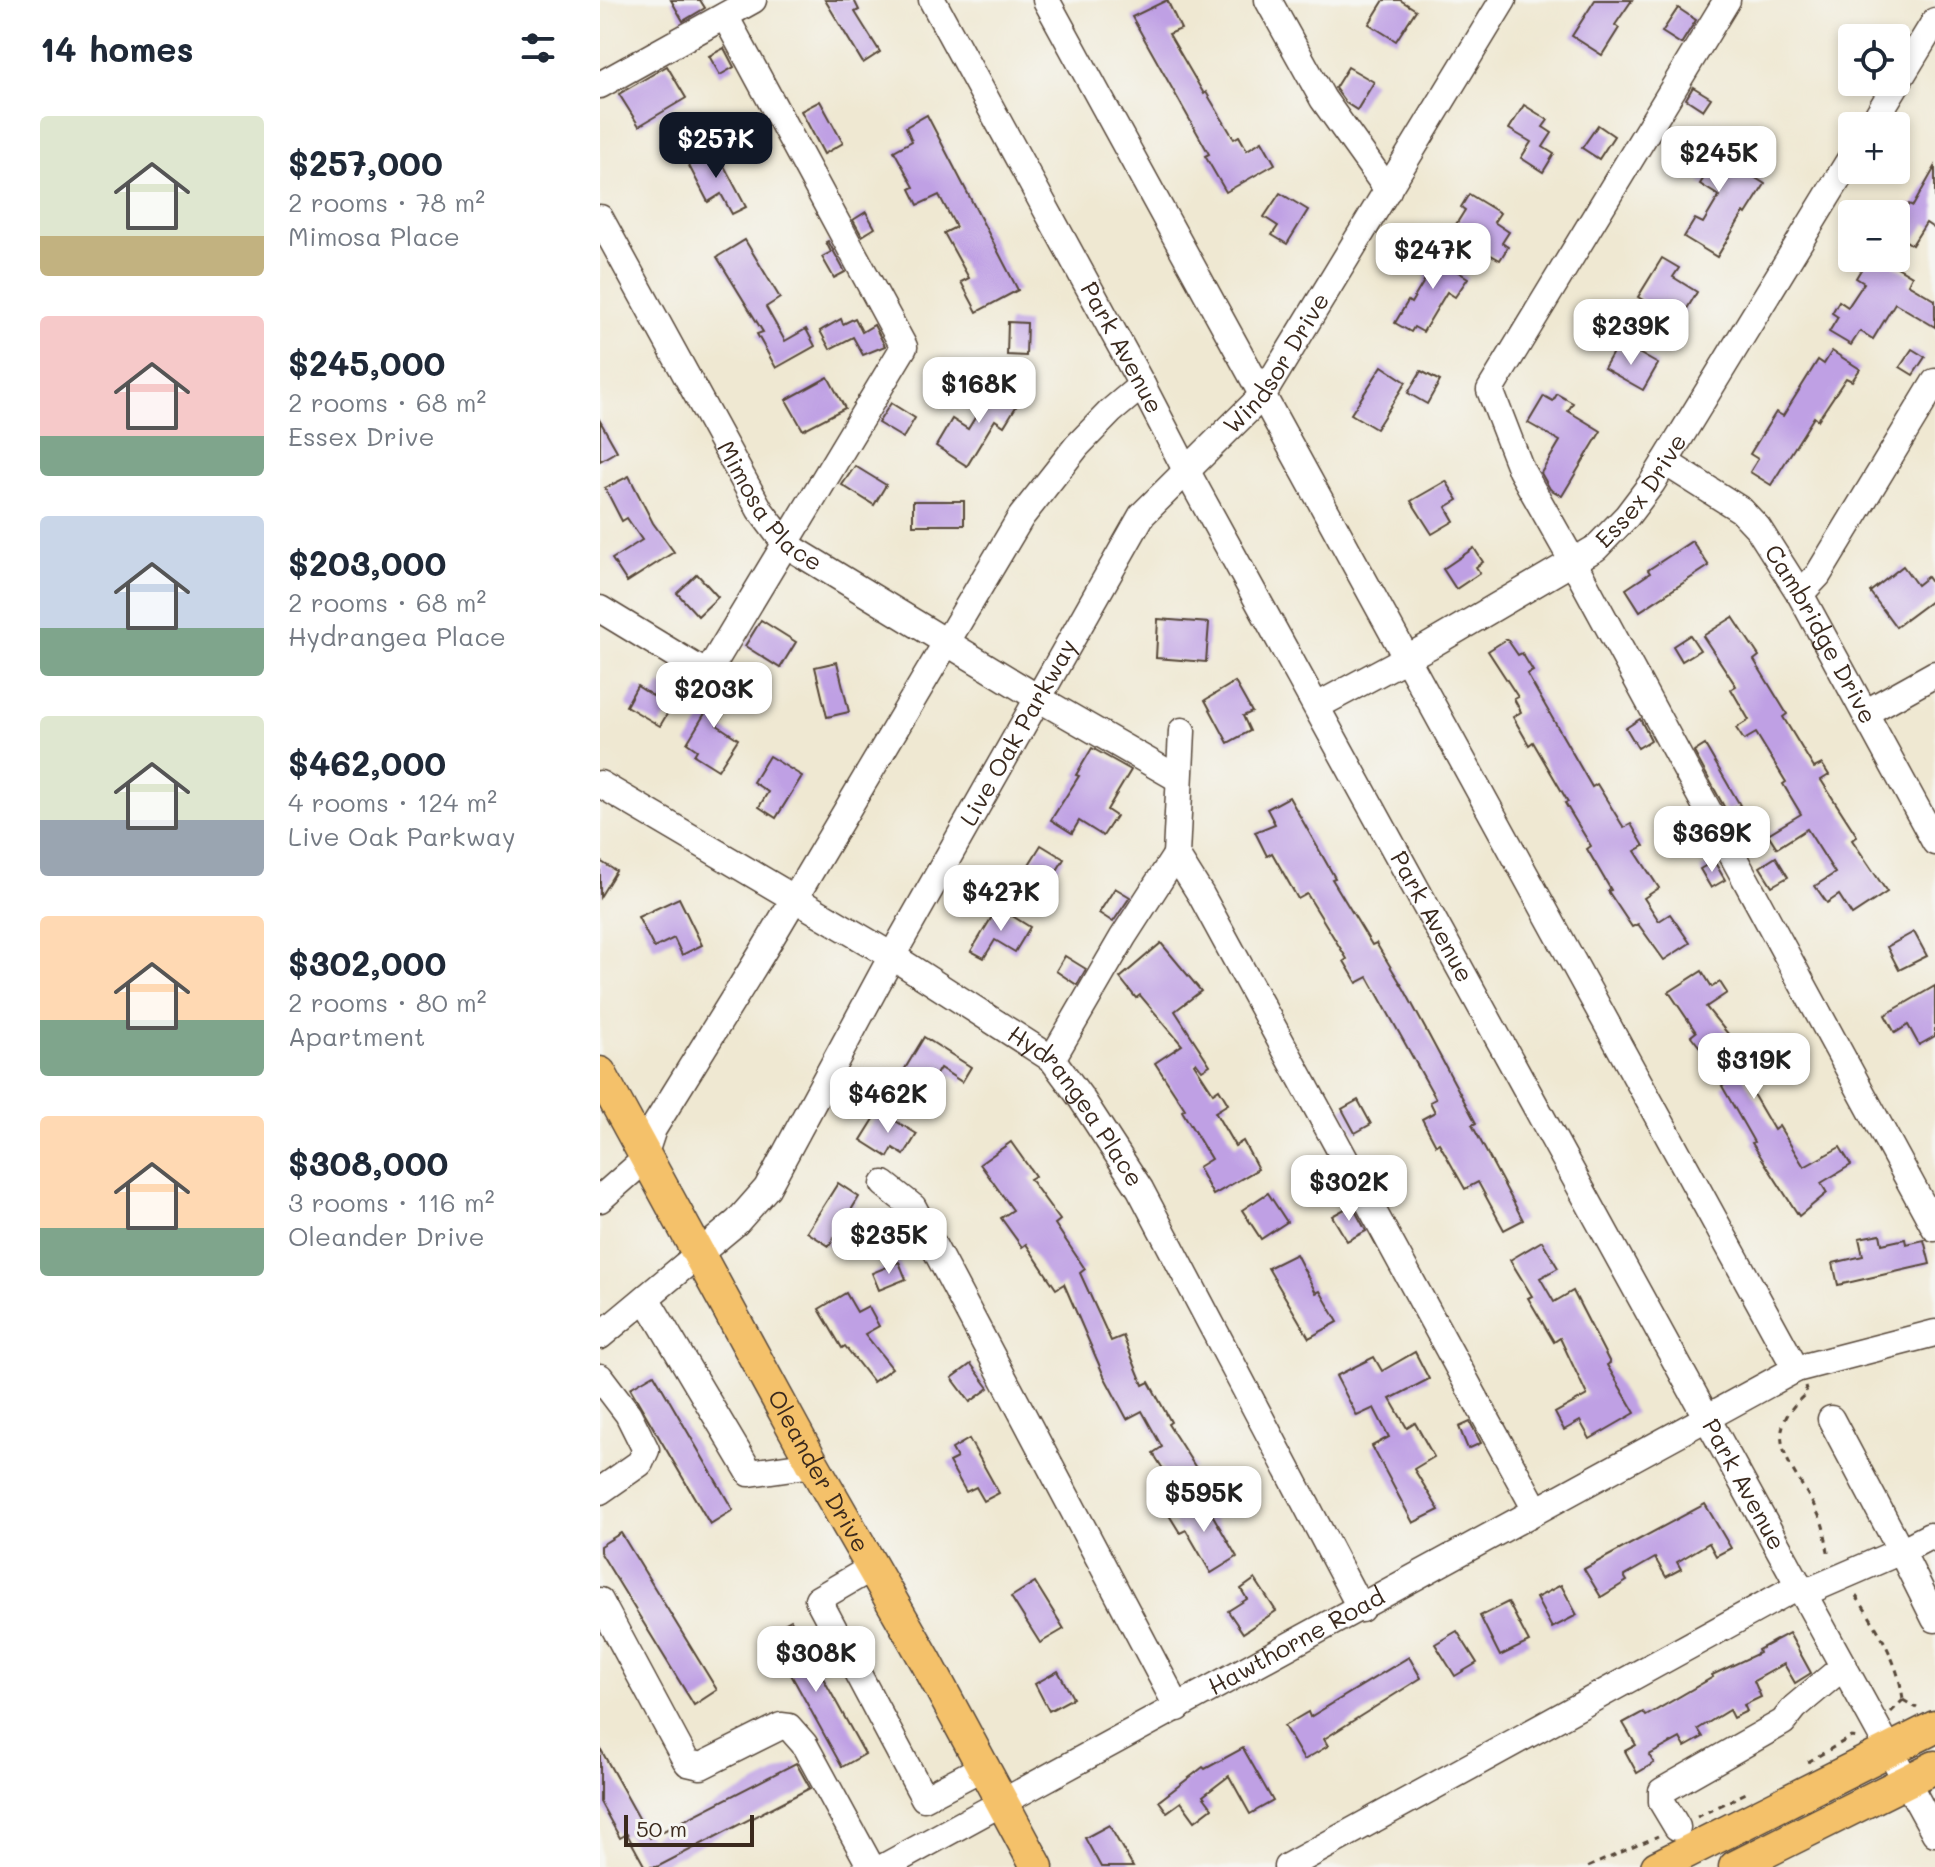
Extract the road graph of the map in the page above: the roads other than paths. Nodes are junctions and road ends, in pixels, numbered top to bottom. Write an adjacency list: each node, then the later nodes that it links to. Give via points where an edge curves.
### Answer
1 (753, 0): 7 (street)
2 (932, 0): 15 (street, Park Avenue)
3 (1046, 0): 16 (street)
4 (1268, 0): 12 (street, via 1323,99)
5 (1503, 0): 12 (street, Windsor Drive)
6 (1727, 0): 20 (street, via 1490,390 1521,470)
7 (725, 16): 9 (street); 19 (street, via 904,347)
8 (1935, 21): 10 (street)
9 (600, 85)
10 (1880, 112)
11 (1838, 179): 17 (street, Essex Drive)
12 (1388, 190): 16 (street, Windsor Drive)
13 (600, 218): 19 (street, Mimosa Place, via 760,510)
14 (1935, 382): 21 (street, via 1818,575)
15 (1142, 385): 18 (street, Park Avenue); 23 (street, via 1111,411 1037,494)
16 (1262, 396): 18 (street, Windsor Drive); 24 (street)
17 (1665, 462): 20 (street, Essex Drive, via 1611,535); 21 (street, Cambridge Drive, via 1750,519)
18 (1186, 470): 26 (street, Live Oak Parkway, via 1142,515); 27 (street, Park Avenue)
19 (787, 544): 22 (street, via 707,674); 23 (street, Mimosa Place)
20 (1572, 560): 24 (street, Essex Drive); 41 (street)
21 (1800, 594): 28 (street, Cambridge Drive)
22 (600, 609)
23 (945, 642): 26 (street, Mimosa Place); 34 (street)
24 (1405, 659): 27 (street, Essex Drive); 46 (street)
25 (1935, 674): 28 (street)
26 (1038, 698): 30 (street, Mimosa Place); 35 (street, Live Oak Parkway)
27 (1317, 706): 48 (street, Park Avenue)
28 (1865, 713): 32 (street, Cambridge Drive)
29 (1182, 731): 30 (street)
30 (1179, 779): 33 (street)
31 (600, 784): 34 (street, Hydrangea Place)
32 (1935, 842)
33 (1176, 855): 36 (street); 52 (street)
34 (793, 899): 35 (street, Hydrangea Place); 38 (street, via 653,1129)
35 (892, 956): 36 (street, Hydrangea Place); 42 (street, Live Oak Parkway, via 767,1188)
36 (1052, 1059): 58 (street, Hydrangea Place, via 1140,1189)
37 (600, 1073): 38 (main road, Oleander Drive)
38 (645, 1155): 40 (street); 42 (main road, Oleander Drive)
39 (884, 1184): 61 (street, via 913,1207)
40 (600, 1199)
41 (1935, 1228)
42 (698, 1254): 43 (street, Live Oak Parkway); 50 (main road, Oleander Drive)
43 (646, 1298): 45 (street, Live Oak Parkway); 50 (street, via 750,1473)
44 (1935, 1333): 46 (street, Hawthorne Road)
45 (600, 1336)
46 (1796, 1369): 48 (street, Hawthorne Road)
47 (600, 1377): 51 (street, via 646,1450 640,1463)
48 (1707, 1416): 52 (street, Hawthorne Road); 56 (street, Park Avenue)
49 (1831, 1419): 54 (street)
50 (813, 1464): 55 (main road, Oleander Drive)
51 (600, 1491)
52 (1536, 1510): 58 (street, Hawthorne Road)
53 (1935, 1538): 54 (street)
54 (1901, 1551): 56 (street); 59 (street)
55 (873, 1567): 64 (main road, Oleander Drive); 64 (street, via 818,1599 924,1798)
56 (1802, 1589): 60 (street, Park Avenue); 73 (street)
57 (600, 1601): 70 (street, via 688,1763 701,1766 781,1726 789,1727 804,1744)
58 (1361, 1609): 61 (street, Hawthorne Road)
59 (1935, 1619)
60 (1844, 1666): 63 (street, Park Avenue); 68 (street, via 1783,1722 1662,1791 1662,1802)
61 (1178, 1708): 67 (street, Hawthorne Road)
62 (1935, 1727): 63 (main road)
63 (1883, 1737): 66 (street, Park Avenue); 74 (main road)
64 (983, 1767): 67 (main road, Oleander Drive)
65 (1935, 1767): 66 (main road)
66 (1906, 1781): 69 (street, Park Avenue); 75 (main road)
67 (1002, 1803): 71 (street, Hawthorne Road); 72 (main road, Oleander Drive)
68 (1677, 1827)
69 (1935, 1833)
70 (871, 1867)
71 (884, 1867)
72 (1037, 1867)
73 (1287, 1867)
74 (1657, 1867)
75 (1735, 1867)

